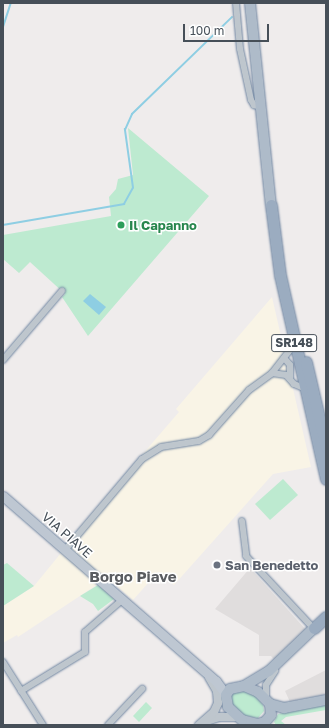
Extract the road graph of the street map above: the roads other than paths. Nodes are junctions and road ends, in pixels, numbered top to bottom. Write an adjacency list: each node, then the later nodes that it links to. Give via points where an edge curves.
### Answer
1 (236, 3): 3 (street, via 240,49 252,102)
2 (250, 3): 3 (main road, SR148)
3 (260, 107): 4 (main road, SR148)
4 (271, 205): 6 (highway, SR148, via 280,275); 12 (highway, SR148)
5 (62, 292): 8 (street)
6 (294, 345): 7 (street); 11 (highway, SR148)
7 (284, 358): 9 (street); 10 (street, via 290,365)
8 (3, 360)
9 (272, 373): 10 (street, via 286,374); 16 (street, via 249,390 205,438 164,446 145,457)
10 (290, 378): 11 (street, via 294,384)
11 (304, 388): 13 (highway, SR148)
12 (326, 447)
13 (326, 479)
14 (3, 496): 16 (main road, VIA PIAVE)
15 (242, 521): 19 (street, via 246,556)
16 (65, 550): 17 (main road, VIA PIAVE)
17 (122, 600): 21 (main road, VIA PIAVE); 24 (street, via 85,632 85,652)
18 (326, 617): 19 (highway)
19 (314, 628): 22 (main road, via 270,671); 27 (street, via 312,635 272,674 265,688)
20 (3, 662): 24 (street)
21 (205, 672): 22 (main road, VIA PIAVE); 25 (main road, VIA PIAVE, via 220,685); 29 (street, via 218,695)
22 (241, 686): 25 (main road, via 230,689); 27 (main road, via 253,689)
23 (142, 689): 34 (street)
24 (21, 691): 33 (street)
25 (226, 697): 29 (street); 30 (main road, via 228,707)
26 (326, 700): 28 (main road)
27 (268, 701): 28 (main road, via 277,708); 31 (main road)
28 (289, 708): 31 (main road)
29 (214, 712): 32 (street)
30 (242, 721): 31 (main road); 32 (street, via 219,717)
31 (265, 722)
32 (201, 724)
33 (43, 725)
34 (108, 725)

